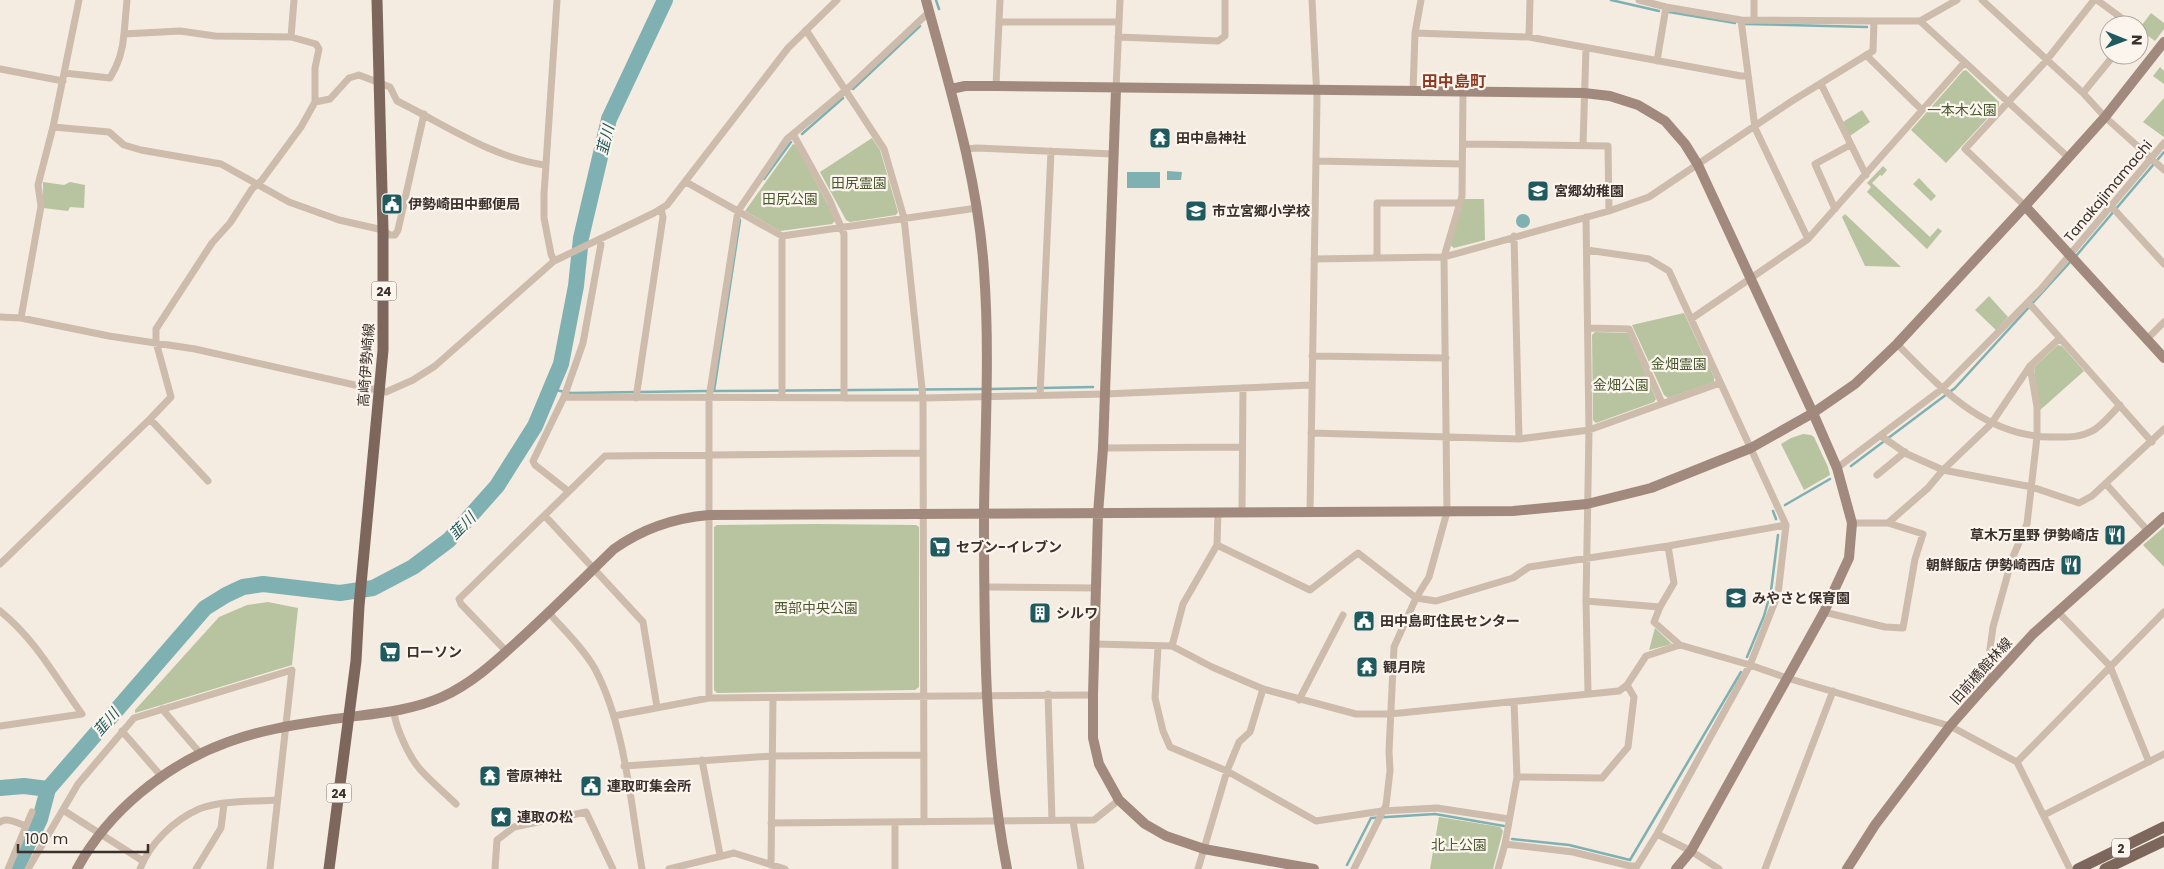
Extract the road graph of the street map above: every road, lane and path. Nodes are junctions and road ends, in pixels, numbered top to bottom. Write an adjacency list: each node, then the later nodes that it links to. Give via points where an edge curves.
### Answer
1 (79, 0): 42 (street)
2 (127, 0): 30 (street)
3 (294, 0): 31 (street)
4 (377, 0): 45 (main road, 高崎伊勢崎線 / 24)
5 (557, 0): 75 (street)
6 (837, 0): 28 (street)
7 (926, 0): 20 (street)
8 (1000, 0): 26 (street)
9 (1120, 0): 27 (street)
10 (1225, 0): 32 (street, via 1223,40)
11 (1312, 0): 51 (street)
12 (1421, 0): 29 (street)
13 (1530, 0): 33 (street)
14 (1639, 0): 19 (street)
15 (1754, 0): 23 (street)
16 (1957, 0): 25 (street)
17 (1982, 0): 38 (street)
18 (2095, 0): 21 (street); 38 (street)
19 (1666, 7): 22 (street); 37 (street)
20 (929, 12): 48 (street); 50 (street)
21 (2116, 15)
22 (1741, 20): 23 (street); 43 (street)
23 (1754, 20): 24 (street)
24 (1874, 21): 25 (street); 36 (street, via 1873,51)
25 (1920, 21): 39 (street)
26 (999, 22): 27 (street); 47 (street)
27 (1118, 22): 32 (street)
28 (806, 30): 50 (street); 79 (street, via 758,85)
29 (1415, 33): 33 (street); 52 (street)
30 (124, 34): 31 (street, via 180,31 215,36); 42 (street, via 110,78)
31 (291, 37): 56 (street, via 316,44 319,49 315,68)
32 (1118, 37): 49 (street)
33 (1529, 37): 35 (street)
34 (2164, 42): 60 (street)
35 (1586, 48): 37 (street); 55 (street)
36 (1866, 55): 46 (street); 58 (street)
37 (1657, 61): 43 (street)
38 (2046, 61): 54 (street); 57 (street)
39 (1964, 63): 57 (street); 58 (street)
40 (2106, 65): 54 (street)
41 (0, 69): 44 (street)
42 (64, 73): 44 (street)
43 (1748, 76): 62 (street)
44 (62, 81): 61 (street)
45 (379, 83): 56 (street, via 358,76 349,78 330,99); 59 (street, via 390,88 397,101); 92 (main road, 高崎伊勢崎線 / 24)
46 (1821, 84): 62 (street); 67 (street)
47 (996, 86): 48 (street); 49 (street)
48 (951, 89): 68 (street)
49 (1116, 89): 51 (street); 70 (street)
50 (846, 90): 63 (street); 90 (street, via 884,149)
51 (1316, 91): 52 (street); 73 (street)
52 (1413, 91): 53 (street)
53 (1463, 92): 55 (street); 65 (street)
54 (2083, 93): 60 (street)
55 (1584, 94): 66 (street); 76 (street, via 1610,96 1638,105 1665,121)
56 (315, 102): 80 (street, via 301,127)
57 (2008, 102): 71 (street); 82 (street, via 1965,149)
58 (1922, 110): 78 (street)
59 (424, 114): 75 (street, via 488,148 512,158); 92 (street, via 398,230 395,235)
60 (2105, 117): 71 (street); 72 (street)
61 (53, 127): 80 (street, via 109,132 124,145 215,162); 107 (street, via 38,184 41,206)
62 (1755, 128): 76 (street); 95 (street)
63 (794, 134): 88 (street, via 782,144); 91 (street)
64 (2164, 143): 72 (street, Tanakajimamachi)
65 (1464, 144): 66 (street); 74 (street)
66 (1584, 145): 87 (street, via 1608,146)
67 (1850, 145): 78 (street); 85 (street, via 1816,164)
68 (966, 149): 69 (street); 84 (street)
69 (1051, 150): 70 (street); 125 (street)
70 (1114, 154): 124 (street)
71 (2069, 158): 82 (street)
72 (2151, 158): 77 (street); 83 (street, Tanakajimamachi)
73 (1316, 161): 74 (street); 101 (street)
74 (1462, 164): 81 (street)
75 (546, 165): 102 (street, via 544,218)
76 (1698, 165): 87 (street, via 1649,197); 104 (street)
77 (2164, 170)
78 (1866, 175): 85 (street)
79 (686, 182): 86 (street); 88 (street)
80 (256, 185): 92 (street, via 339,220); 113 (street, via 195,266 156,329)
81 (1460, 203): 99 (street); 100 (street, via 1377,203)
82 (2025, 206): 98 (street); 114 (street)
83 (2112, 206): 98 (street, Tanakajimamachi); 103 (street)
84 (977, 208): 90 (street); 126 (street, via 987,317)
85 (1835, 209): 95 (street)
86 (661, 210): 96 (street); 129 (street, via 663,217)
87 (1609, 210): 89 (street)
88 (738, 211): 93 (street); 130 (street)
89 (1586, 217): 94 (street); 97 (street)
90 (904, 218): 91 (street); 132 (street)
91 (843, 227): 93 (street); 131 (street)
92 (383, 230): 123 (main road, 高崎伊勢崎線 / 24, via 384,336)
93 (782, 236): 128 (street)
94 (1514, 236): 99 (street); 144 (street)
95 (1808, 239): 104 (street)
96 (596, 241): 102 (street); 127 (street, via 601,244 583,344)
97 (1587, 250): 108 (street, via 1649,259 1669,271); 110 (street)
98 (2072, 255): 105 (street, Tanakajimamachi); 112 (street)
99 (1444, 257): 100 (street); 116 (street)
100 (1377, 258): 101 (street)
101 (1314, 259): 115 (street)
102 (554, 261): 123 (street, via 435,366 390,391)
103 (2164, 264)
104 (1751, 278): 108 (street); 135 (street)
105 (2028, 302): 111 (street); 122 (street, Tanakajimamachi)
106 (0, 317): 107 (street)
107 (21, 318): 113 (street)
108 (1691, 320): 119 (street)
109 (2164, 322): 112 (street)
110 (1588, 328): 133 (street, via 1629,329); 139 (street)
111 (2060, 338): 118 (street); 134 (street)
112 (2147, 340): 117 (street)
113 (156, 342): 123 (street); 136 (street, via 171,396)
114 (1897, 344): 122 (street); 135 (street, via 1855,384)
115 (1312, 356): 116 (street); 120 (street)
116 (1446, 358): 143 (street)
117 (2164, 358)
118 (2030, 366): 137 (street); 142 (street)
119 (1720, 383): 133 (street); 148 (street)
120 (1311, 385): 121 (street); 140 (street)
121 (1243, 388): 124 (street); 146 (street)
122 (1942, 389): 137 (street); 141 (street, Tanakajimamachi)
123 (380, 391): 216 (main road, 高崎伊勢崎線 / 24)
124 (1104, 394): 125 (street); 147 (street)
125 (1040, 395): 126 (street)
126 (987, 396): 132 (street); 165 (street)
127 (564, 397): 129 (street); 158 (street, via 533,461)
128 (782, 397): 130 (street); 131 (street)
129 (636, 398): 130 (street)
130 (709, 398): 151 (street)
131 (844, 398): 132 (street)
132 (923, 398): 150 (street)
133 (1662, 403): 139 (street)
134 (2120, 405): 142 (street, via 2094,430 2075,437); 145 (street)
135 (1814, 413): 148 (street); 152 (street)
136 (150, 419): 155 (street); 177 (street)
137 (1991, 424): 142 (street); 153 (street)
138 (2164, 429): 145 (street)
139 (1589, 430): 144 (street); 159 (street)
140 (1311, 433): 143 (street); 161 (street)
141 (1881, 436): 149 (street); 152 (street, Tanakajimamachi)
142 (2038, 437): 157 (street)
143 (1447, 438): 144 (street); 162 (street)
144 (1519, 439)
145 (2152, 442): 156 (street)
146 (1242, 446): 147 (street); 164 (street)
147 (1103, 448): 166 (street)
148 (1751, 448): 159 (street, via 1650,488); 172 (street)
149 (1905, 452): 153 (street); 154 (street)
150 (922, 453): 151 (street); 163 (street)
151 (709, 454): 158 (street, via 605,456); 167 (street)
152 (1837, 468): 171 (street)
153 (1943, 470): 157 (street); 170 (street, via 1928,488)
154 (1878, 475)
155 (208, 481)
156 (2106, 484): 157 (street, via 2079,503); 173 (street)
157 (2032, 487): 198 (street, via 2027,524 2012,559 1993,627 1986,678)
158 (568, 491): 168 (street)
159 (1587, 504): 162 (street, via 1512,511); 176 (street)
160 (1218, 512): 164 (street); 166 (street); 174 (street)
161 (1310, 512): 162 (street); 164 (street)
162 (1447, 512): 181 (street, via 1429,577)
163 (922, 513): 165 (street); 167 (street); 205 (street)
164 (1242, 513)
165 (984, 514): 166 (street); 179 (street)
166 (1098, 514): 180 (street)
167 (709, 515): 178 (street, via 686,517 633,536); 207 (street)
168 (546, 516): 178 (street); 194 (street, via 460,599 461,604)
169 (2164, 517): 173 (street, 旧前橋館林線)
170 (1888, 523): 171 (street); 185 (street, via 1923,534 1915,559 1903,628 1885,627)
171 (1852, 524): 185 (street, via 1848,558)
172 (1786, 525): 175 (street); 195 (street, via 1778,594)
173 (2148, 531): 186 (street, 旧前橋館林線)
174 (1217, 545): 181 (street, via 1310,590 1358,552); 191 (street, via 1183,604)
175 (1668, 546): 176 (street); 183 (street, via 1674,582)
176 (1586, 560): 181 (street, via 1529,567 1513,578 1436,601); 182 (street)
177 (0, 564)
178 (594, 568): 188 (street); 211 (street, via 643,622)
179 (985, 588): 180 (street); 206 (street)
180 (1097, 588): 190 (street)
181 (1416, 598): 214 (street, via 1394,647)
182 (1586, 601): 183 (street); 202 (street)
183 (1660, 607): 192 (street, via 1654,622)
184 (0, 611): 217 (street, via 20,628 82,714)
185 (1824, 612): 197 (street)
186 (2058, 612): 196 (street); 198 (street, 旧前橋館林線)
187 (2164, 612): 196 (street)
188 (549, 613): 194 (street); 215 (street, via 594,668)
189 (1343, 615): 209 (street)
190 (1095, 644): 193 (street); 204 (street)
191 (1172, 646): 193 (street); 200 (street)
192 (1680, 646): 195 (street); 199 (street, via 1646,656)
193 (1158, 647): 229 (street, via 1155,698 1170,747)
194 (506, 652): 213 (street, via 458,690 428,703)
195 (1750, 665): 197 (street); 251 (street)
196 (2110, 666): 226 (street); 227 (street)
197 (1787, 678): 201 (street); 255 (street)
198 (1989, 681): 219 (street, 旧前橋館林線)
199 (1627, 685): 202 (street, via 1619,691); 231 (street, via 1634,697 1628,747 1602,778)
200 (1263, 689): 209 (street); 229 (street, via 1250,732 1239,742)
201 (1833, 690): 219 (street); 280 (street)
202 (1588, 693): 210 (street)
203 (1048, 694): 204 (street); 206 (street); 241 (street)
204 (1094, 694): 233 (street, via 1093,738 1099,764)
205 (924, 695): 206 (street); 208 (street); 224 (street)
206 (986, 695): 242 (street)
207 (709, 698): 208 (street); 211 (street)
208 (773, 698): 223 (street)
209 (1299, 700): 214 (street, via 1356,714)
210 (1514, 702): 214 (street); 231 (street)
211 (657, 707): 215 (street)
212 (162, 709): 218 (street, via 292,670); 220 (street, via 134,718); 221 (street)
213 (394, 711): 216 (street); 235 (street, via 399,732 419,768)
214 (1390, 714): 237 (street, via 1390,771 1386,805)
215 (614, 716): 228 (street)
216 (349, 717): 218 (street); 265 (main road, 24)
217 (0, 726)
218 (286, 726): 221 (street, via 228,741); 232 (street)
219 (1950, 726): 226 (street); 281 (street, 旧前橋館林線, via 1874,825)
220 (122, 731): 230 (street); 236 (street, via 78,784)
221 (200, 753): 230 (street)
222 (2164, 754): 227 (street)
223 (772, 756): 224 (street); 225 (street); 247 (street)
224 (924, 756): 246 (street)
225 (702, 760): 228 (street); 256 (street)
226 (2017, 762): 239 (street)
227 (2149, 762): 239 (street)
228 (624, 766): 268 (street)
229 (1227, 771): 237 (street, via 1316,821); 254 (street)
230 (162, 776): 250 (street, via 126,806)
231 (1517, 777): 240 (street)
232 (277, 800): 234 (street); 264 (street)
233 (1119, 800): 243 (street, via 1094,820); 254 (street, via 1145,824)
234 (224, 804): 257 (street, via 200,809 180,820 159,838); 263 (street, via 221,828)
235 (456, 804)
236 (63, 810): 250 (street); 260 (street)
237 (1382, 811): 240 (street, via 1437,808); 276 (street)
238 (32, 812): 248 (street)
239 (2044, 815): 282 (street)
240 (1509, 819): 253 (street)
241 (1052, 820): 242 (street); 243 (street)
242 (997, 821): 246 (street); 272 (street)
243 (1073, 821): 273 (street)
244 (0, 822): 248 (street, via 5,819)
245 (895, 822): 246 (street); 247 (street); 271 (street)
246 (924, 822)
247 (771, 823): 258 (street)
248 (26, 826): 259 (street)
249 (2164, 827): 283 (main road, 2)
250 (100, 834): 257 (street); 261 (street)
251 (1657, 834): 253 (street, via 1634,867 1572,852); 255 (street)
252 (2164, 841): 284 (main road, 2)
253 (1505, 844): 277 (street)
254 (1204, 849): 274 (street); 275 (street)
255 (1691, 851): 278 (street); 279 (street)
256 (720, 855): 258 (street, via 734,853); 269 (street)
257 (143, 861): 262 (street)
258 (772, 864): 270 (street)
259 (8, 869)
260 (28, 869)
261 (77, 869)
262 (140, 869)
263 (196, 869)
264 (270, 869)
265 (329, 869)
266 (495, 869): 267 (street, via 497,840 514,827 586,812)
267 (613, 869)
268 (642, 869)
269 (669, 869)
270 (785, 869)
271 (895, 869)
272 (1007, 869)
273 (1080, 869)
274 (1198, 869)
275 (1314, 869)
276 (1354, 869)
277 (1498, 869)
278 (1676, 869)
279 (1719, 869)
280 (1765, 869)
281 (1847, 869)
282 (2070, 869)
283 (2078, 869)
284 (2105, 869)

